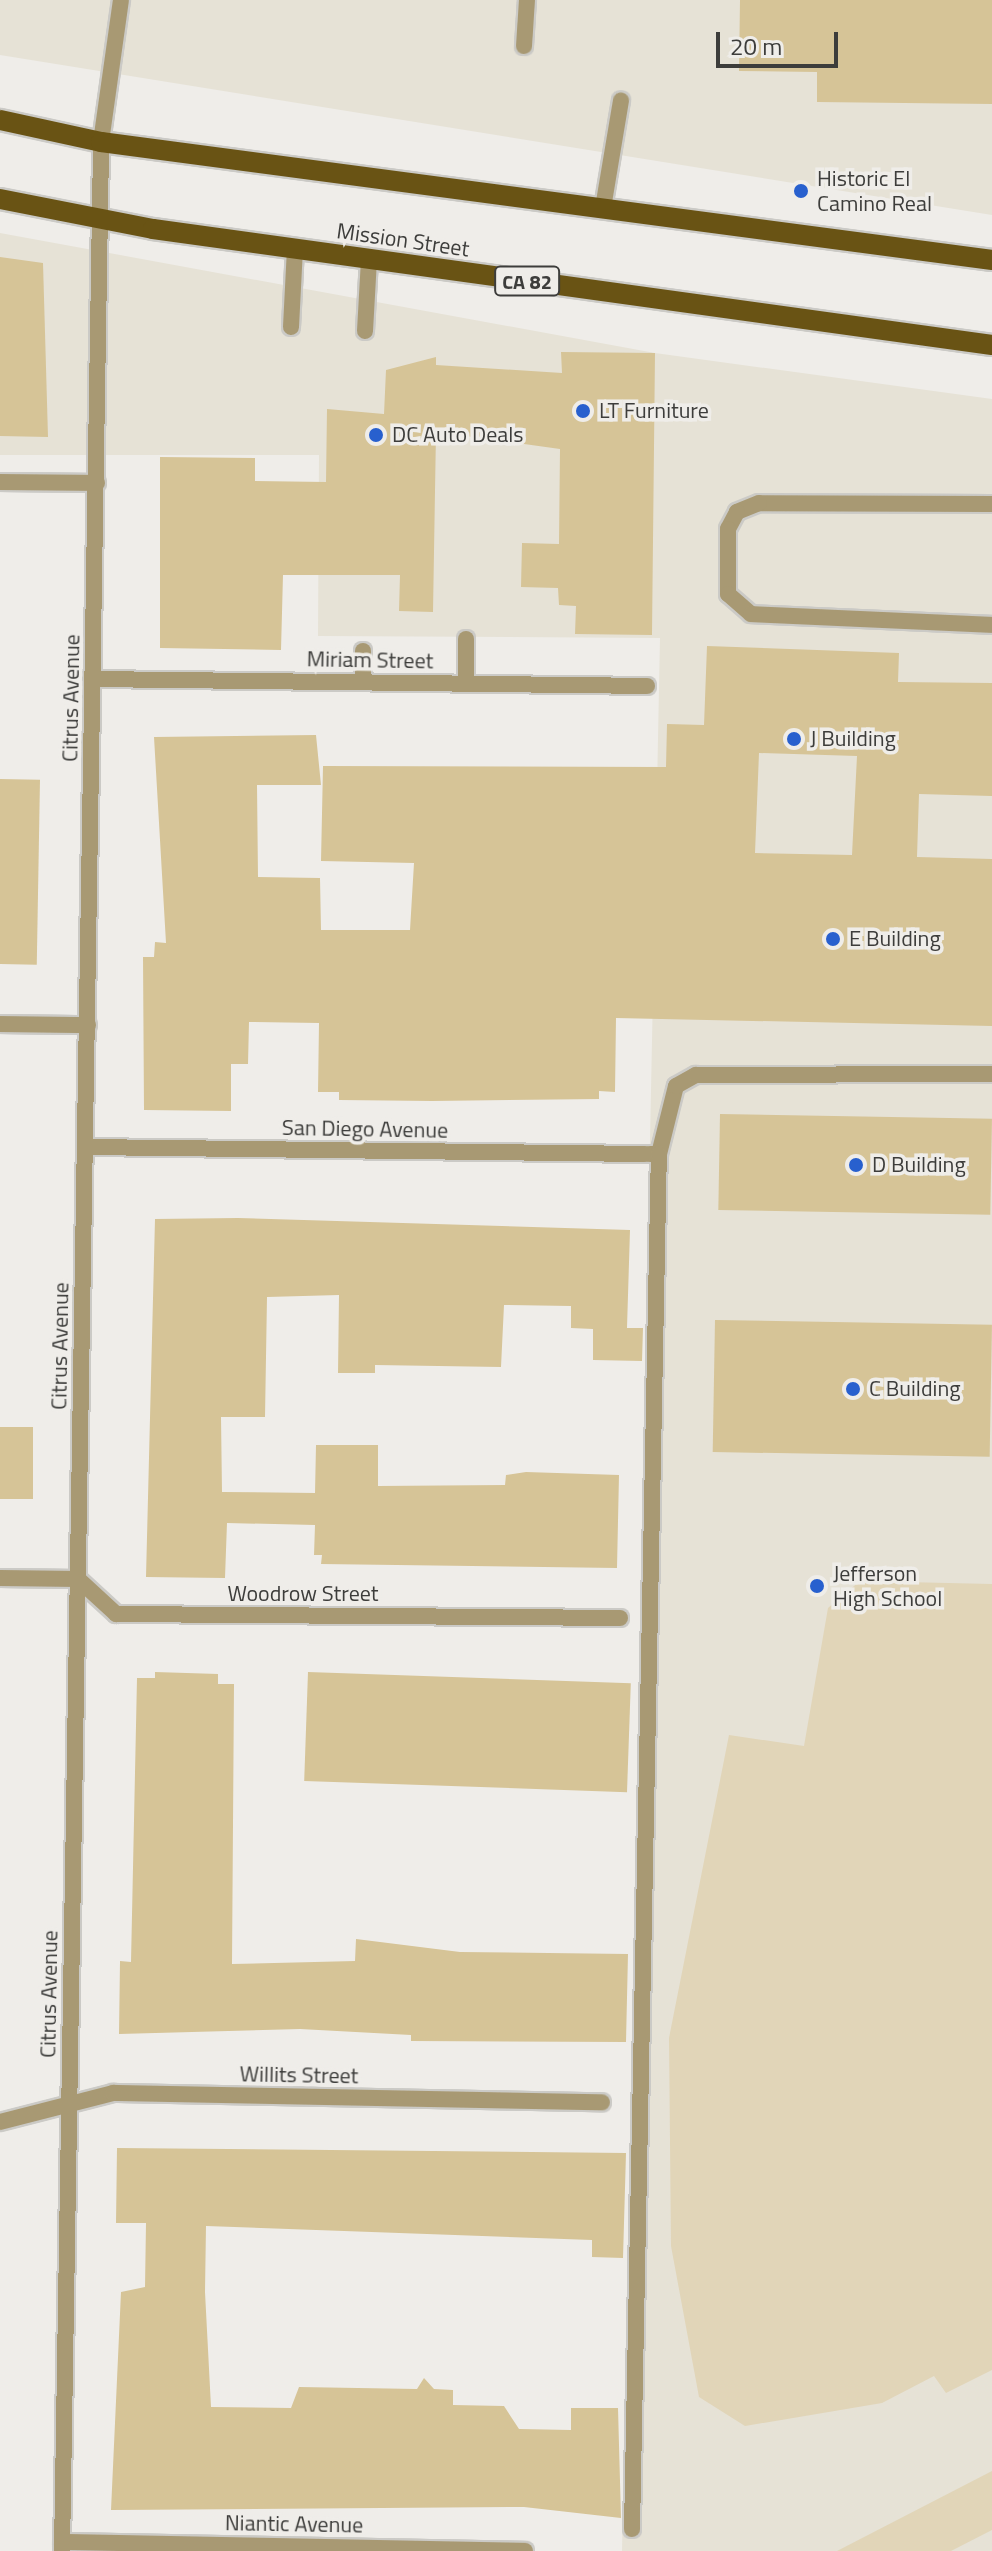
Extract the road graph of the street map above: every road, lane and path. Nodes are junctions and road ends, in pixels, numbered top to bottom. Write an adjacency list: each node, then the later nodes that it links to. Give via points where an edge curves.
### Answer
1 (121, 0): 6 (street, Citrus Avenue)
2 (527, 0): 3 (street)
3 (524, 46)
4 (621, 100): 8 (street)
5 (0, 120): 6 (main road)
6 (101, 142): 8 (main road); 9 (street, Citrus Avenue)
7 (0, 199): 9 (main road, Mission Street / CA 82)
8 (603, 208): 12 (main road)
9 (98, 216): 10 (main road, Mission Street / CA 82); 17 (street, Citrus Avenue)
10 (295, 249): 11 (main road, Mission Street / CA 82); 13 (street)
11 (369, 259): 14 (street); 15 (main road, Mission Street / CA 82)
12 (992, 260)
13 (291, 327)
14 (365, 331)
15 (992, 345)
16 (0, 482): 17 (street)
17 (97, 483): 22 (street, Citrus Avenue)
18 (992, 504): 19 (street, via 759,503 737,512 728,529 728,581 735,606 751,614)
19 (992, 625)
20 (466, 639): 24 (street)
21 (363, 651): 23 (street)
22 (93, 679): 23 (street, Miriam Street); 27 (street, Citrus Avenue)
23 (363, 682): 24 (street, Miriam Street)
24 (466, 683): 25 (street, Miriam Street)
25 (647, 686)
26 (0, 1024): 27 (street)
27 (88, 1025): 29 (street, Citrus Avenue)
28 (992, 1074): 30 (street, via 696,1075 676,1086)
29 (86, 1147): 30 (street, San Diego Avenue); 32 (street, Citrus Avenue)
30 (652, 1154): 37 (street)
31 (0, 1578): 32 (street)
32 (78, 1579): 33 (street, Woodrow Street, via 116,1614); 35 (street, Citrus Avenue)
33 (620, 1618)
34 (602, 2102): 35 (street, Willits Street, via 113,2093)
35 (70, 2106): 36 (street, Willits Street); 38 (street, Citrus Avenue)
36 (0, 2122)
37 (632, 2529)
38 (62, 2546): 39 (street, Niantic Avenue)
39 (525, 2551)

